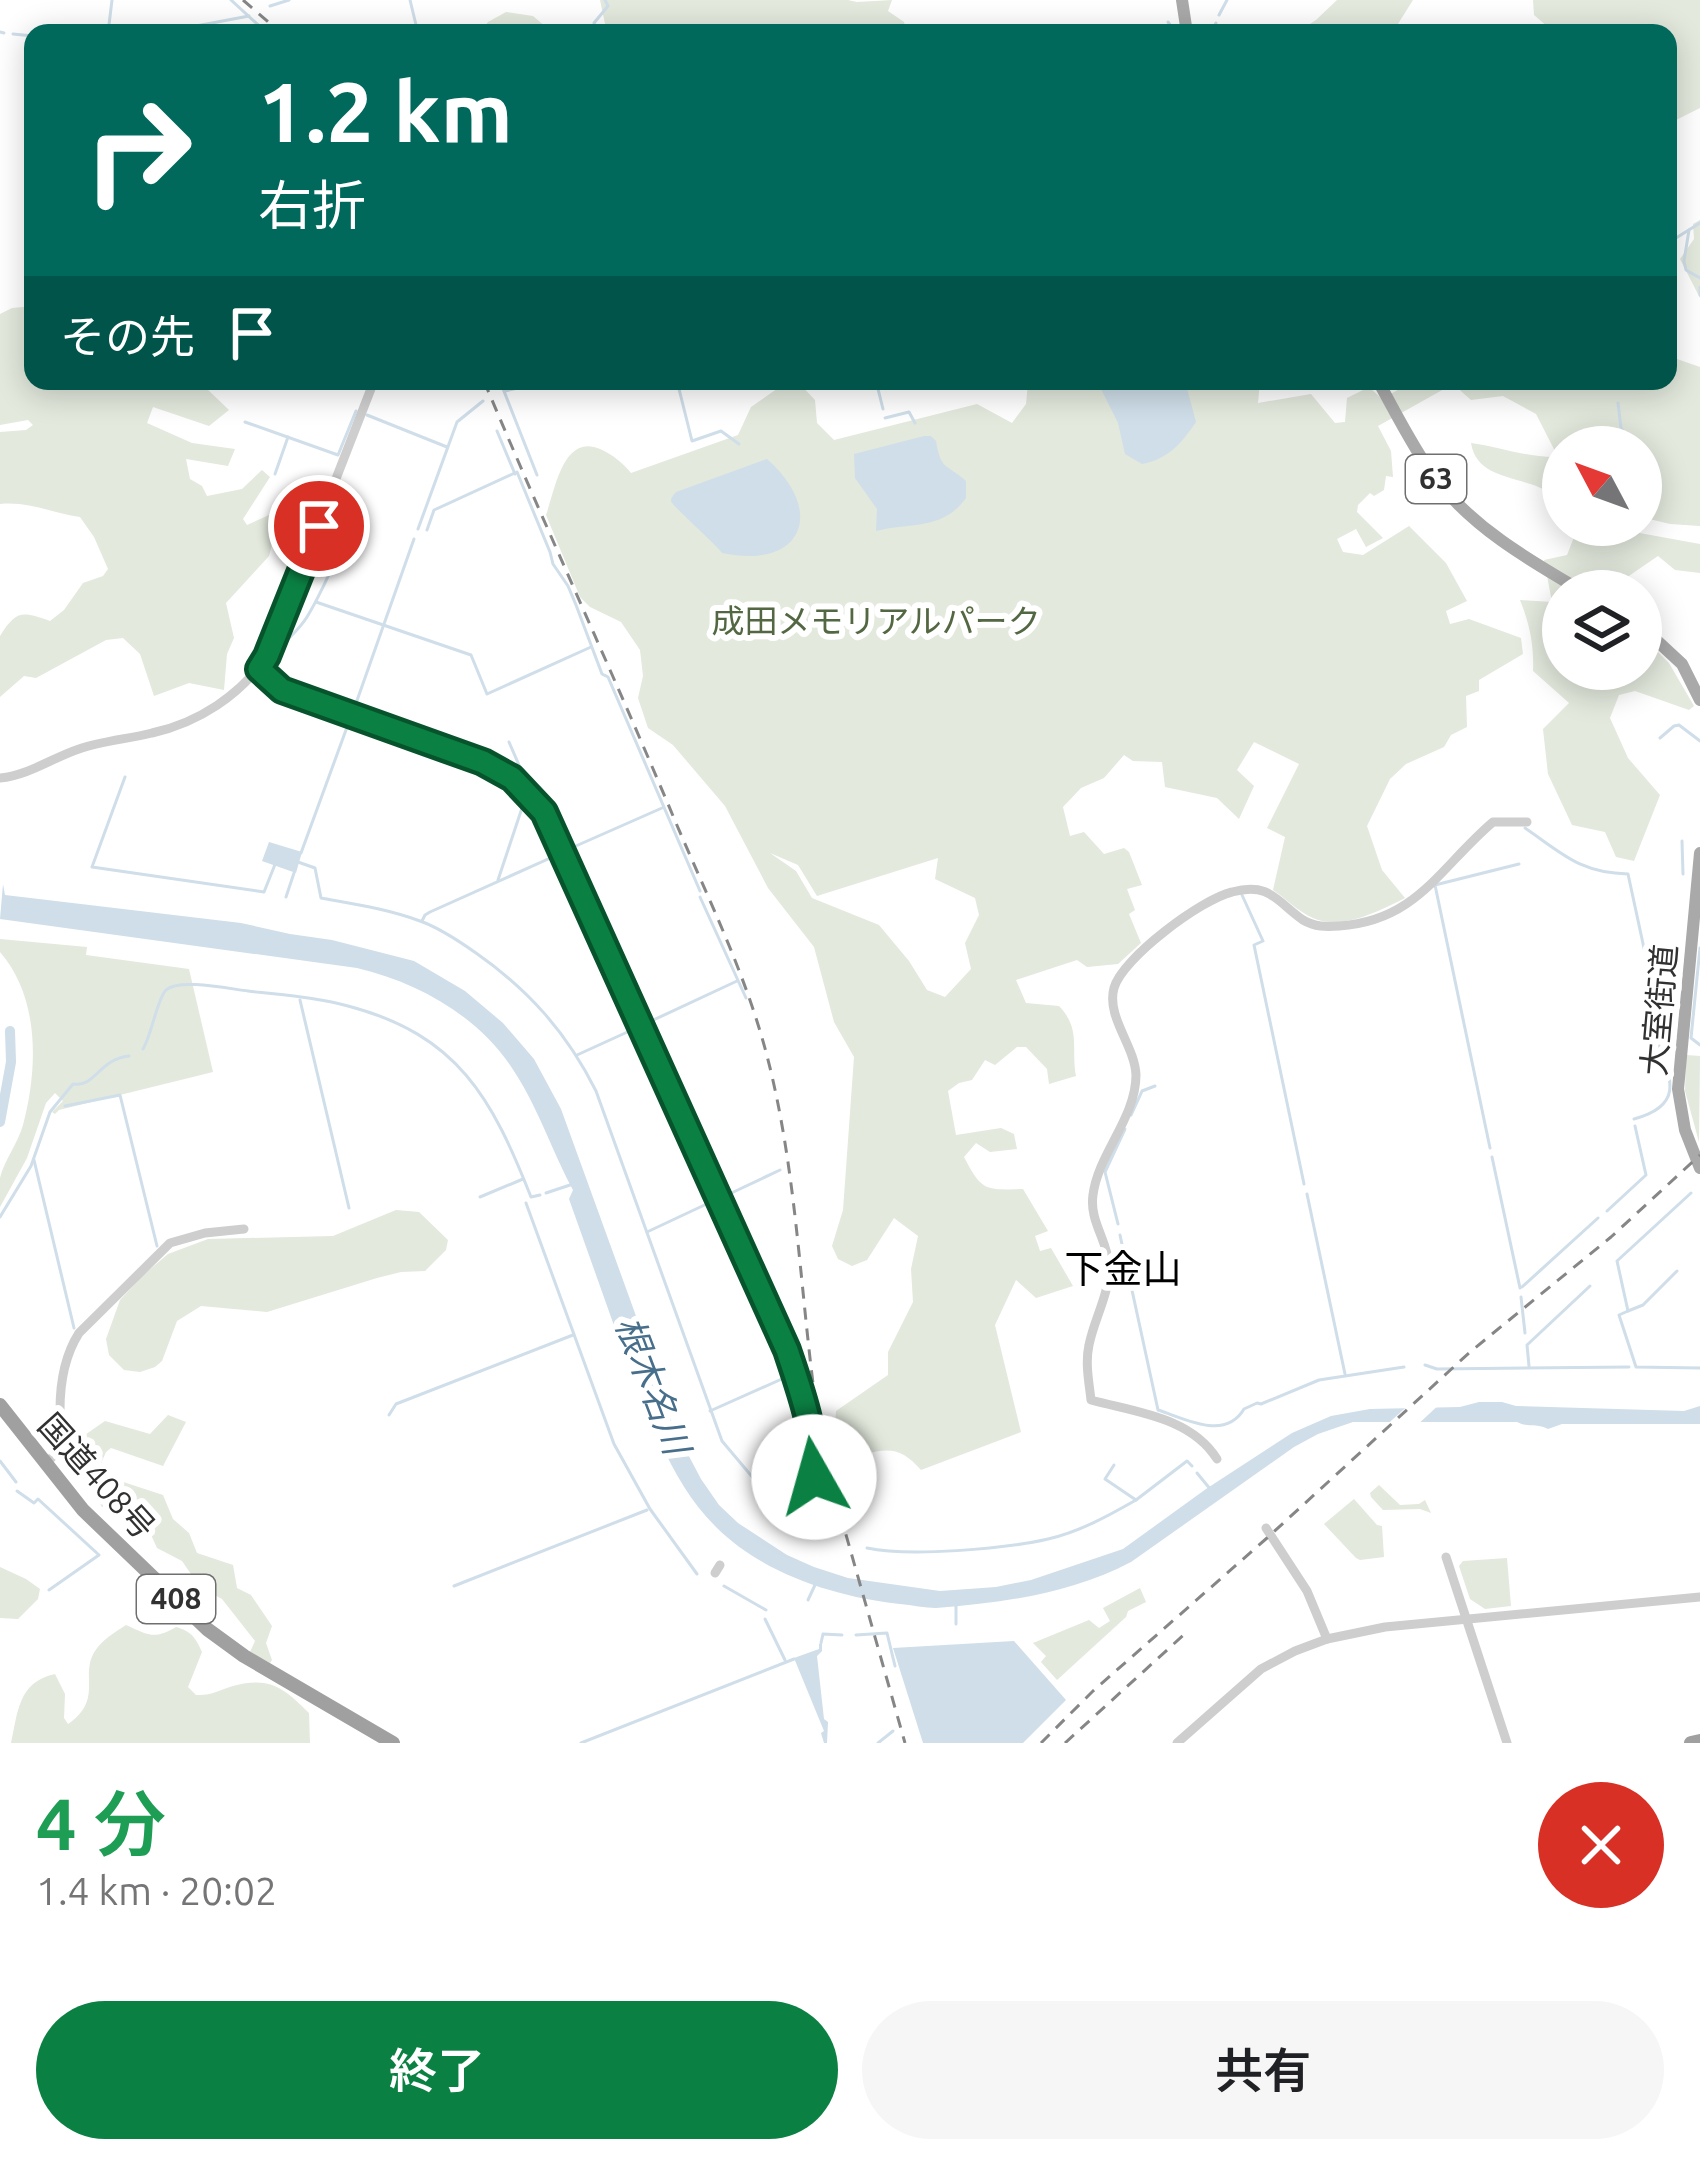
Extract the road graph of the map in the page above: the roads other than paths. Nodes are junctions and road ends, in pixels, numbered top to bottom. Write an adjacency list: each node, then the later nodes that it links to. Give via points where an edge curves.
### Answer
1 (370, 390): 5 (street)
2 (1383, 390): 3 (main road, 63, via 1449,495)
3 (1549, 570)
4 (1662, 645): 6 (main road)
5 (259, 669): 7 (street, via 192,720); 15 (street, via 282,690 483,762 512,778 544,812 787,1350 814,1465)
6 (1700, 700)
7 (0, 778)
8 (1527, 822): 13 (street, via 1492,822 1436,881 1383,918 1322,927 1264,890 1217,896 1155,941 1115,984 1136,1081 1092,1198 1109,1264 1087,1352 1091,1400 1179,1424)
9 (1700, 853): 10 (main road, 大室街道, via 1678,1089)
10 (1700, 1168)
11 (244, 1229): 14 (street, via 167,1245 79,1333 63,1376 60,1446)
12 (0, 1405): 14 (highway, 国道408号 / 408)
13 (1217, 1459)
14 (46, 1464): 22 (highway, 国道408号 / 408, via 83,1510 218,1638)
15 (806, 1498)
16 (1266, 1528): 20 (street)
17 (1446, 1557): 19 (street)
18 (1700, 1597): 19 (street)
19 (1467, 1620): 20 (street); 24 (street)
20 (1327, 1639): 23 (street, via 1262,1669)
21 (1700, 1741): 25 (highway)
22 (393, 1743)
23 (1177, 1743)
24 (1507, 1743)
25 (1691, 1743)

